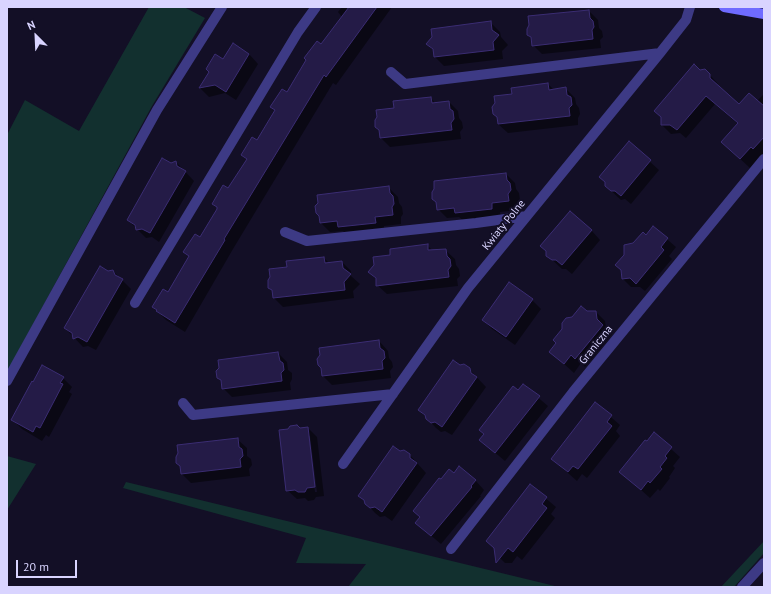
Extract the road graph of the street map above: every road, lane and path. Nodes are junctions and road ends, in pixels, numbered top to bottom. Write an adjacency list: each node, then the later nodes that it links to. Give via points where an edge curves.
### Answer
1 (222, 7): 12 (street, via 157,110)
2 (316, 7): 11 (street, via 298,32)
3 (690, 7): 6 (street, Kwiaty Polne, via 686,20)
4 (724, 7): 5 (street)
5 (764, 14)
6 (660, 53): 7 (street, via 405,84); 9 (street, Kwiaty Polne)
7 (391, 72)
8 (764, 160): 16 (street, Graniczna, via 574,392)
9 (527, 216): 10 (street, via 307,240); 13 (street, Kwiaty Polne, via 468,288)
10 (285, 232)
11 (135, 303)
12 (7, 381)
13 (393, 394): 14 (street, via 193,415); 15 (street, Kwiaty Polne)
14 (183, 403)
15 (343, 464)
16 (451, 549)
17 (764, 563): 18 (street)
18 (742, 587)

